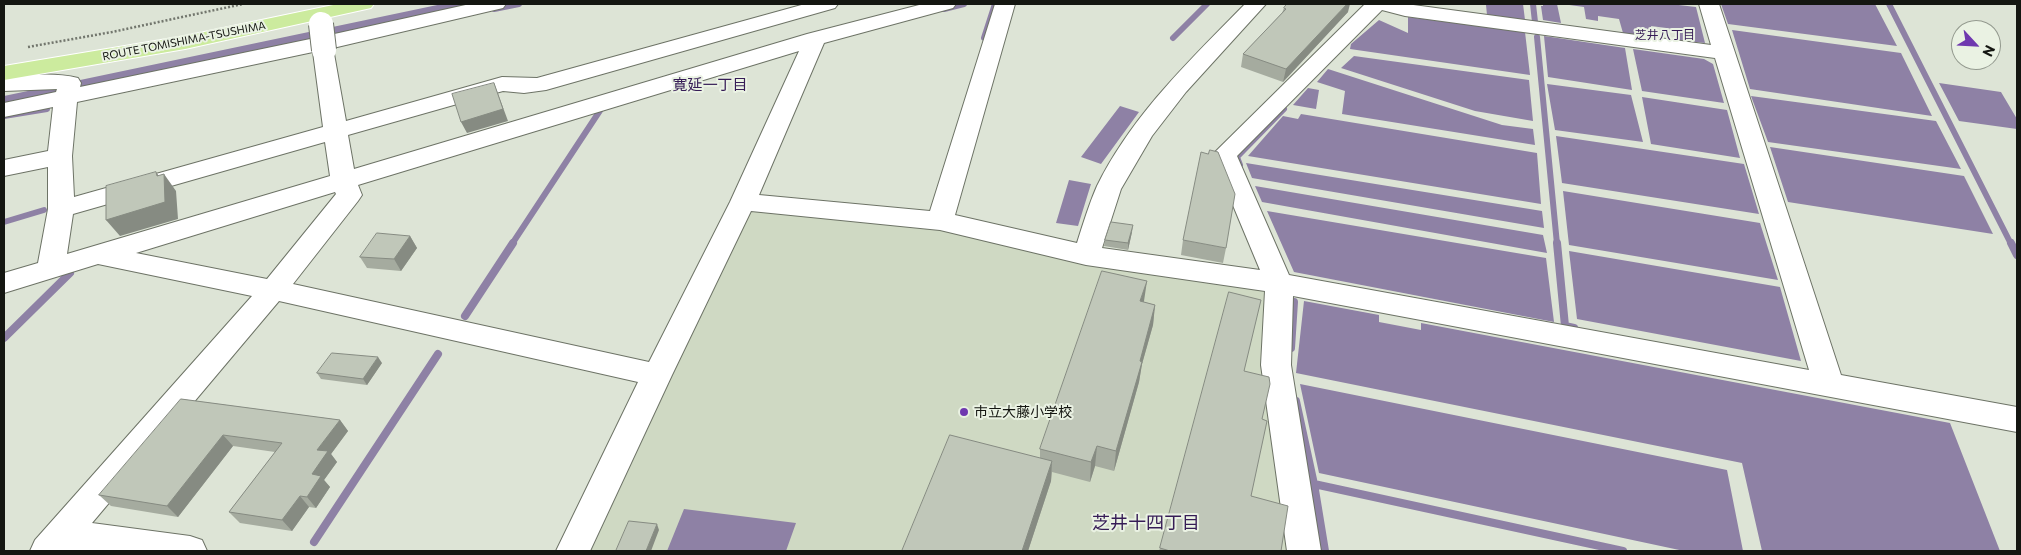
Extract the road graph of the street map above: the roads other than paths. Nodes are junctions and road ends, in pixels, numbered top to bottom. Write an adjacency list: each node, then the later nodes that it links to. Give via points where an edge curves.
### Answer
1 (364, 4): 10 (main road, ROUTE TOMISHIMA-TSUSHIMA)
2 (496, 4): 15 (street, via 339,40)
3 (946, 4): 9 (street)
4 (1005, 4): 23 (street)
5 (1256, 4): 25 (street, via 1158,108 1140,134 1112,181)
6 (1376, 4): 28 (street, via 1224,155)
7 (1382, 4): 12 (street, via 1405,10)
8 (1709, 4): 12 (street)
9 (847, 10): 11 (street); 17 (street, via 538,85 502,84)
10 (320, 19): 13 (main road, ROUTE TOMISHIMA-TSUSHIMA); 17 (street, bridge)
11 (815, 39): 20 (street); 21 (street)
12 (1724, 53): 31 (street)
13 (4, 73)
14 (4, 84): 15 (street, via 35,82)
15 (68, 92): 16 (street); 18 (street)
16 (4, 110)
17 (336, 130): 20 (street); 22 (street)
18 (60, 156): 19 (street); 22 (street)
19 (4, 168)
20 (343, 181): 24 (street); 29 (street, via 349,195)
21 (743, 202): 23 (street); 30 (street)
22 (60, 209): 26 (street)
23 (940, 221): 25 (street)
24 (97, 254): 26 (street); 29 (street)
25 (1086, 256): 28 (street)
26 (51, 269): 27 (street)
27 (4, 283)
28 (1279, 283): 31 (street); 36 (street, via 1276,365)
29 (273, 290): 30 (street); 33 (street)
30 (657, 374): 35 (street)
31 (1829, 386): 32 (street)
32 (2017, 420)
33 (55, 542): 34 (street)
34 (190, 551)
35 (573, 551)
36 (1304, 551)

